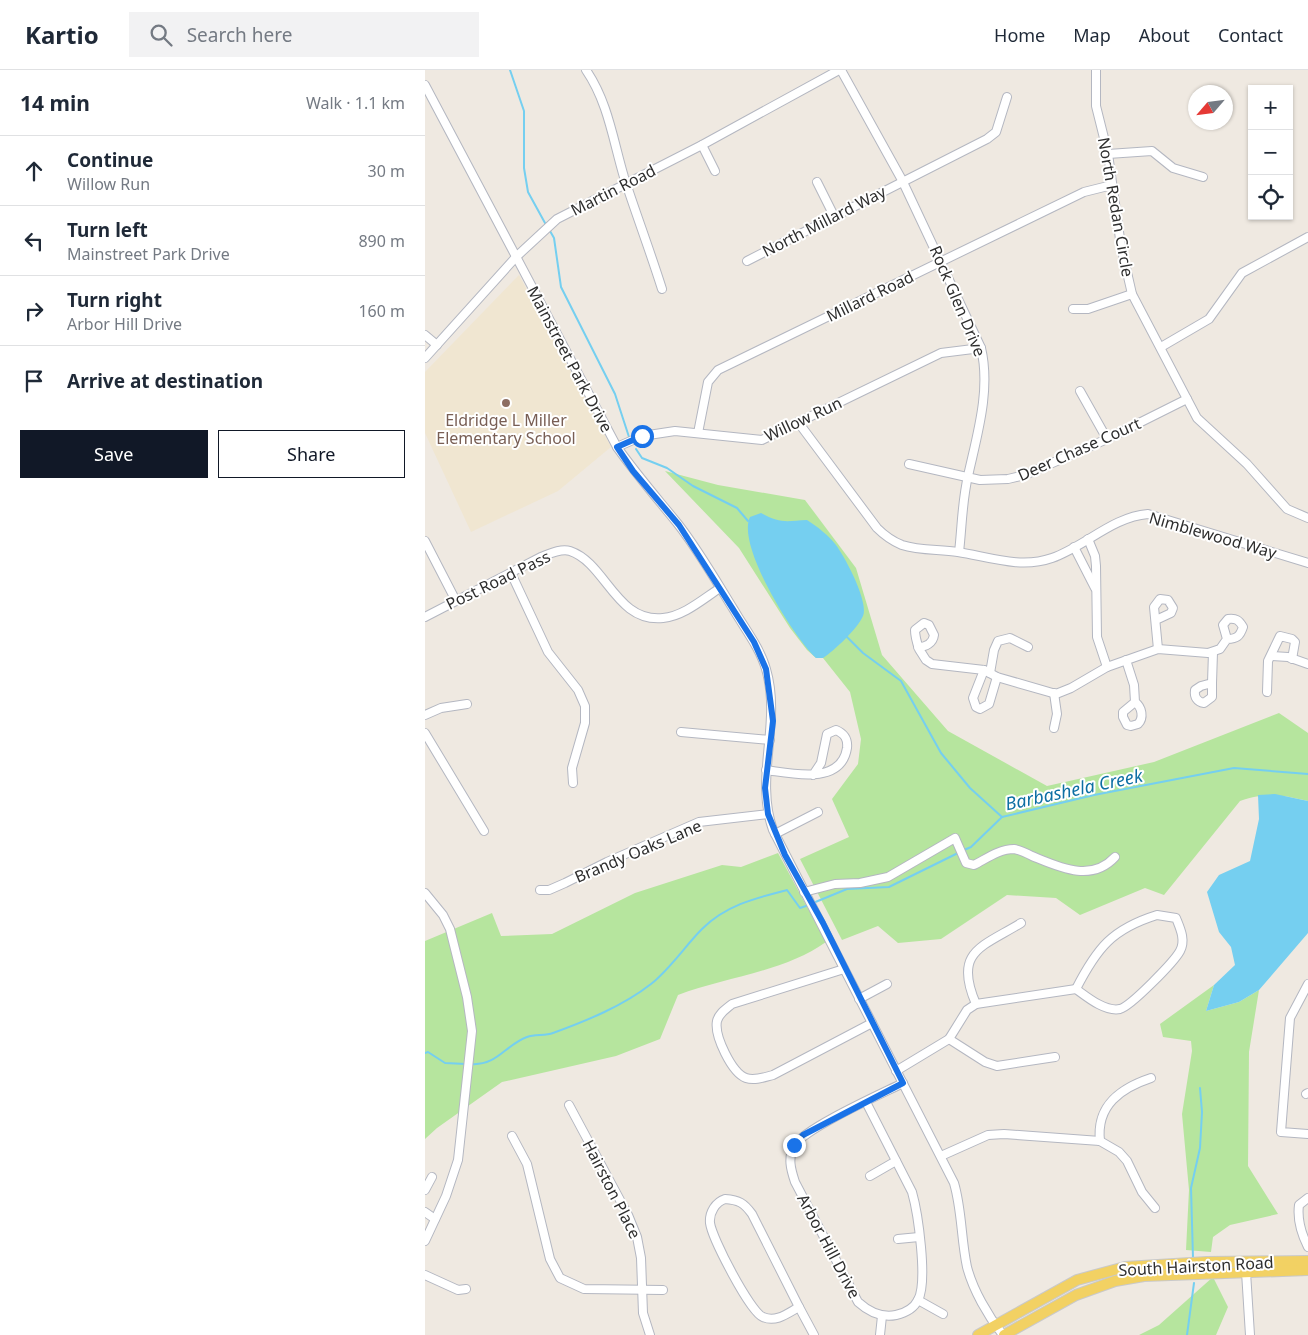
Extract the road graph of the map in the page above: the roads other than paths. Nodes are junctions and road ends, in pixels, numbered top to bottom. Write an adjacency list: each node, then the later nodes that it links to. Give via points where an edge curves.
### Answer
1 (585, 70): 12 (street, via 597,87 608,115)
2 (840, 70): 6 (street, Martin Road); 10 (street, Rock Glen Drive)
3 (1096, 70): 7 (street, North Redan Circle, via 1096,106)
4 (425, 85): 16 (street, Mainstreet Park Drive)
5 (1007, 97): 10 (street, North Millard Way, via 996,132)
6 (702, 145): 8 (street); 12 (street, Martin Road)
7 (1109, 154): 9 (street, via 1152,151 1173,168); 13 (street, North Redan Circle)
8 (715, 172)
9 (1203, 177)
10 (902, 180): 14 (street, North Millard Way); 18 (street, Rock Glen Drive)
11 (817, 182): 14 (street)
12 (626, 183): 16 (street, Martin Road, via 557,219); 19 (street)
13 (1112, 185): 18 (street, Millard Road, via 1084,192); 20 (street, North Redan Circle)
14 (834, 216): 17 (street, North Millard Way)
15 (1308, 237): 24 (street, via 1242,273 1209,319)
16 (516, 257): 23 (street, Martin Road); 32 (street, Mainstreet Park Drive)
17 (747, 261)
18 (941, 261): 25 (street, Rock Glen Drive); 30 (street, Millard Road, via 717,370 708,382)
19 (662, 289)
20 (1132, 294): 21 (street, via 1088,310); 24 (street, North Redan Circle)
21 (1073, 308)
22 (425, 335): 23 (street)
23 (437, 346): 26 (street, Martin Road)
24 (1161, 347): 28 (street, North Redan Circle)
25 (981, 348): 29 (street, Willow Run, via 941,353); 34 (street, Rock Glen Drive, via 985,366 980,426)
26 (425, 358)
27 (1080, 391): 31 (street)
28 (1187, 399): 31 (street, Deer Chase Court); 35 (street, North Redan Circle, via 1197,418 1247,464 1287,509)
29 (798, 422): 30 (street, Willow Run, via 762,440); 39 (street, Nimblewood Way, via 883,534 903,545)
30 (698, 433): 32 (street, Willow Run, via 663,431)
31 (1107, 439): 34 (street, Deer Chase Court, via 1025,475 995,481)
32 (617, 447): 42 (street, Mainstreet Park Drive, via 679,525)
33 (909, 464): 34 (street, Deer Chase Court)
34 (967, 478): 39 (street, Rock Glen Drive)
35 (1308, 518)
36 (1088, 539): 38 (street, Nimblewood Way); 40 (street, Nimblewood Way, via 1122,521 1149,514); 43 (street, via 1095,556)
37 (425, 541): 44 (street)
38 (1074, 547): 39 (street, Nimblewood Way, via 1052,558 1017,562 995,561); 43 (street)
39 (959, 552)
40 (1308, 563)
41 (511, 573): 42 (street, Post Road Pass, via 541,557 557,551 569,551 591,567 626,606 638,613 663,618 678,614); 44 (street, Post Road Pass); 70 (street, via 547,652 578,690 585,706 585,724 571,768)
42 (720, 588): 67 (street, Mainstreet Park Drive, via 754,642 766,669 773,721)
43 (1095, 588): 56 (street, via 1097,638)
44 (456, 601): 45 (street, Post Road Pass)
45 (425, 617)
46 (1156, 620): 50 (street)
47 (1227, 640): 51 (street)
48 (918, 647): 57 (street, via 925,660 932,664)
49 (1028, 647): 57 (street, via 1010,638 998,641)
50 (1158, 649): 51 (street); 54 (street)
51 (1213, 652): 58 (street)
52 (1272, 656): 53 (street); 53 (street, via 1280,636 1295,642); 60 (street, via 1268,661)
53 (1292, 659): 55 (street)
54 (1126, 660): 56 (street); 61 (street, via 1134,685)
55 (1308, 664)
56 (1107, 667): 59 (street, via 1064,692)
57 (990, 674): 59 (street)
58 (1212, 683)
59 (1054, 692): 64 (street, via 1057,714)
60 (1267, 692)
61 (1135, 702)
62 (467, 704): 63 (street, via 441,708)
63 (425, 715)
64 (1054, 728)
65 (681, 732): 67 (street)
66 (425, 733): 73 (street)
67 (770, 740): 68 (street, Mainstreet Park Drive)
68 (766, 770): 69 (street, via 797,776); 72 (street, Mainstreet Park Drive)
69 (813, 775): 69 (street, via 838,765 844,756 846,737 837,730 827,734 821,763)
70 (573, 783)
71 (818, 812): 74 (street)
72 (768, 814): 74 (street, Mainstreet Park Drive); 76 (street, Brandy Oaks Lane, via 699,822 549,890)
73 (484, 831)
74 (775, 834): 78 (street, Mainstreet Park Drive)
75 (1115, 857): 78 (street, via 1083,872 1063,868 1017,849 1001,851 974,865 966,863 955,838 888,877 835,884)
76 (540, 890)
77 (425, 894): 105 (street, via 443,915 450,930 472,1032 457,1160)
78 (807, 894): 80 (street, Mainstreet Park Drive)
79 (1021, 923): 85 (street, via 977,948 967,976)
80 (844, 969): 84 (street, Mainstreet Park Drive); 86 (street, via 732,1004 721,1012 717,1022 718,1033 727,1056 736,1072 747,1079 759,1079 773,1075)
81 (887, 984): 84 (street)
82 (1308, 985): 94 (street, via 1290,1018 1281,1132)
83 (1075, 989): 83 (street, via 1108,1009 1121,1009 1150,986 1181,950 1183,934 1176,918 1157,914 1134,922 1113,936 1091,959); 85 (street)
84 (859, 999): 86 (street, Mainstreet Park Drive)
85 (977, 1004): 87 (street, via 967,1010)
86 (872, 1024): 89 (street, Mainstreet Park Drive)
87 (949, 1039): 88 (street, via 997,1066); 89 (street)
88 (1055, 1057)
89 (896, 1071): 91 (street, Mainstreet Park Drive)
90 (1151, 1078): 96 (street, via 1130,1085 1107,1107 1099,1129)
91 (903, 1083): 92 (street, Arbor Hill Drive); 97 (street, Mainstreet Park Drive)
92 (865, 1102): 98 (street); 120 (street, Arbor Hill Drive, via 803,1135 794,1145 790,1167 857,1302 866,1310)
93 (569, 1105): 114 (street, Hairston Place, via 629,1215 641,1258)
94 (1308, 1134)
95 (512, 1136): 114 (street, via 527,1164 550,1259 560,1278 584,1289)
96 (1101, 1141): 97 (street, via 1004,1134 988,1136); 103 (street, via 1127,1161 1142,1192)
97 (941, 1156): 121 (street, Mainstreet Park Drive, via 958,1196 971,1280)
98 (896, 1161): 99 (street); 106 (street, via 912,1192)
99 (870, 1176)
100 (432, 1177): 101 (street)
101 (425, 1190)
102 (1308, 1198): 109 (street, via 1298,1210 1300,1231)
103 (1155, 1208)
104 (425, 1212): 105 (street)
105 (435, 1219): 108 (street)
106 (919, 1237): 107 (street); 117 (street, via 922,1288)
107 (899, 1239)
108 (425, 1241)
109 (1308, 1247)
110 (1308, 1261): 121 (main road, South Hairston Road, via 1125,1267 1077,1280)
111 (1308, 1270): 112 (main road, South Hairston Road)
112 (1246, 1272): 126 (main road, South Hairston Road, via 1144,1276 1115,1281 1076,1295); 127 (street)
113 (425, 1275): 115 (street, via 458,1290)
114 (641, 1288): 116 (street); 122 (street, Hairston Place)
115 (466, 1289)
116 (663, 1290)
117 (918, 1300): 119 (street); 120 (street, via 904,1313)
118 (799, 1307): 118 (street, via 745,1204 738,1200 718,1201 710,1222 733,1275 752,1308 763,1317 773,1319); 123 (street)
119 (943, 1314)
120 (882, 1316): 124 (street)
121 (995, 1325): 125 (main road, South Hairston Road); 126 (street, Mainstreet Park Drive)
122 (649, 1335)
123 (814, 1335)
124 (880, 1335)
125 (978, 1335)
126 (1004, 1335)
127 (1250, 1335)

